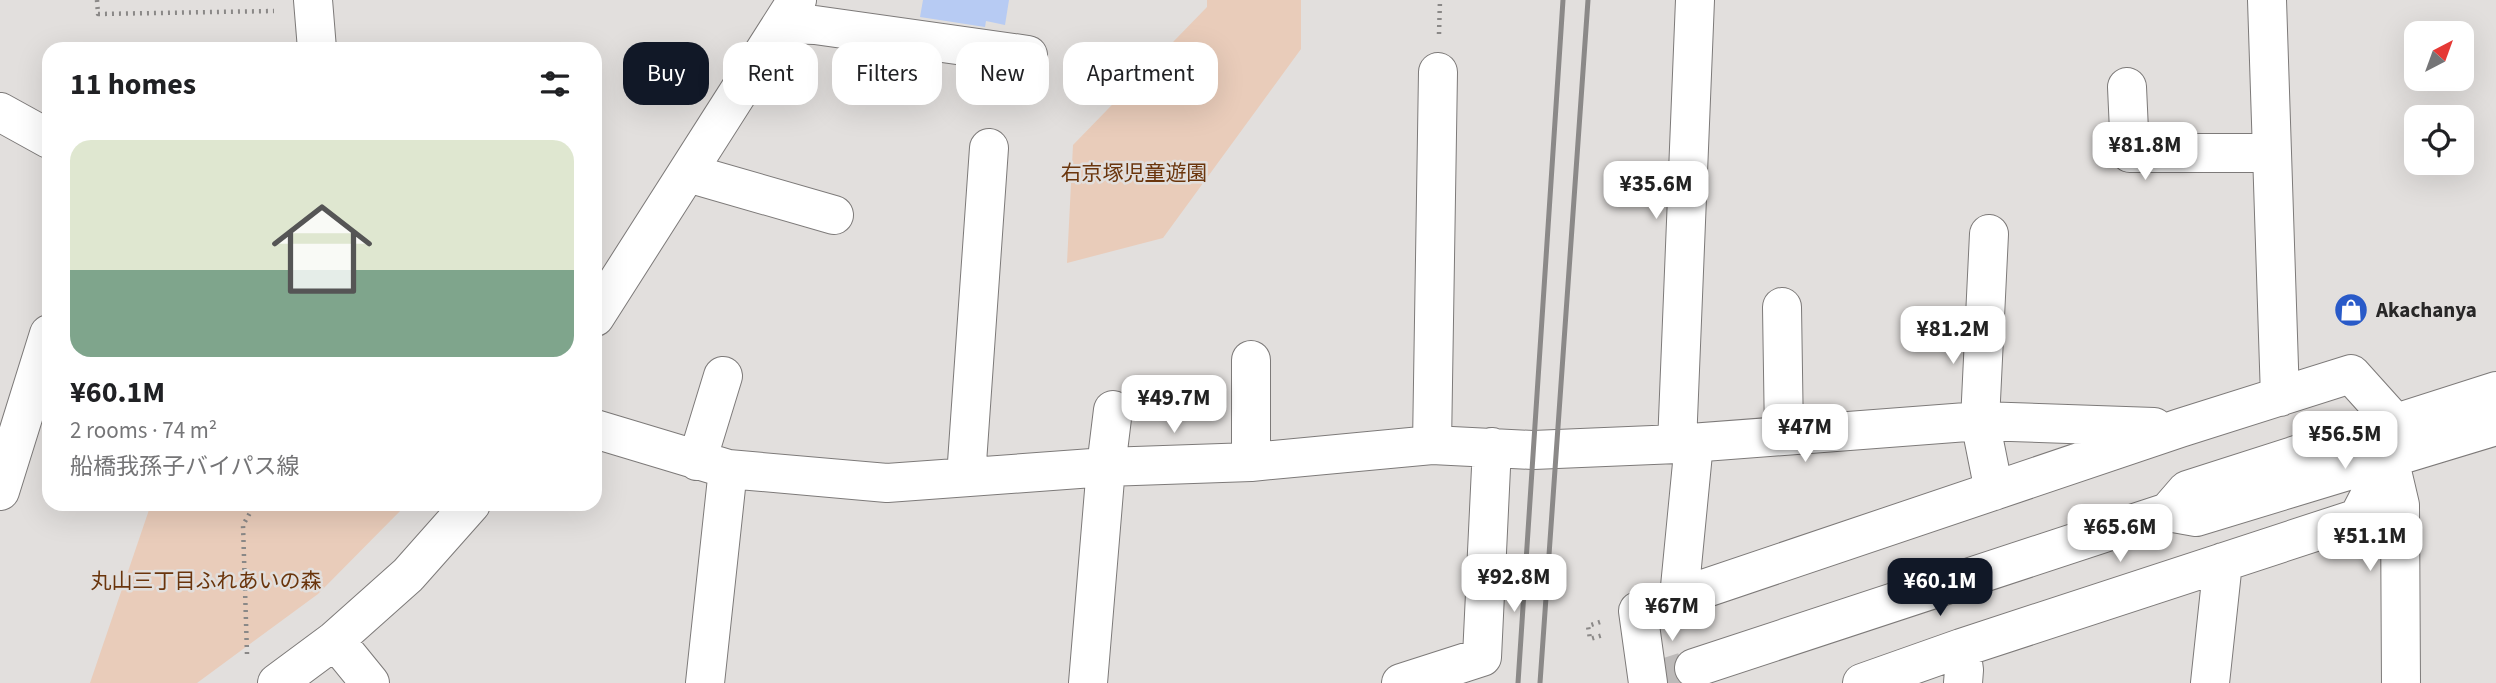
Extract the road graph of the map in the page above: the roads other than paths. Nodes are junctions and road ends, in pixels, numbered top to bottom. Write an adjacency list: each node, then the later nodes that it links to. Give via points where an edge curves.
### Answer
1 (1695, 0): 30 (street)
2 (2267, 0): 12 (street)
3 (313, 6): 5 (street)
4 (790, 12): 6 (street, via 815,25); 13 (street)
5 (316, 42)
6 (956, 45)
7 (1438, 72): 31 (street)
8 (2127, 87): 12 (street, via 2130,152)
9 (0, 112): 10 (street)
10 (42, 135)
11 (989, 148): 36 (street)
12 (2272, 153): 22 (street)
13 (688, 173): 14 (street); 16 (street)
14 (834, 215)
15 (1989, 234): 24 (street)
16 (602, 306)
17 (1782, 307): 28 (street)
18 (42, 356): 37 (street)
19 (1251, 360): 33 (street)
20 (723, 376): 34 (street)
21 (2496, 391): 29 (street)
22 (2280, 397): 26 (street); 29 (street, via 2351,374)
23 (1113, 410): 35 (street)
24 (1980, 421): 26 (street); 28 (street); 38 (street)
25 (2496, 426): 29 (street)
26 (2180, 428): 38 (street)
27 (602, 431): 34 (street)
28 (1784, 436): 30 (street)
29 (2393, 441): 40 (street, via 2358,517); 44 (street, via 2196,517 2168,512); 53 (street, via 2400,505)
30 (1686, 444): 32 (street, via 1533,450); 41 (street)
31 (1432, 445): 32 (street); 33 (street)
32 (1492, 447): 49 (street, via 1482,657)
33 (1251, 462): 35 (street)
34 (713, 465): 36 (street, via 887,484); 47 (street)
35 (1105, 467): 36 (street); 48 (street)
36 (966, 477)
37 (0, 491)
38 (1994, 491): 41 (street)
39 (465, 511): 42 (street, via 408,575)
40 (2223, 562): 43 (street); 52 (street)
41 (1679, 597): 50 (street, via 1638,611)
42 (335, 640): 45 (street); 46 (street)
43 (1962, 665): 51 (street)
44 (1694, 667)
45 (277, 683)
46 (370, 683)
47 (705, 683)
48 (1088, 683)
49 (1401, 683)
50 (1648, 683)
51 (1862, 683)
52 (2210, 683)
53 (2401, 683)

